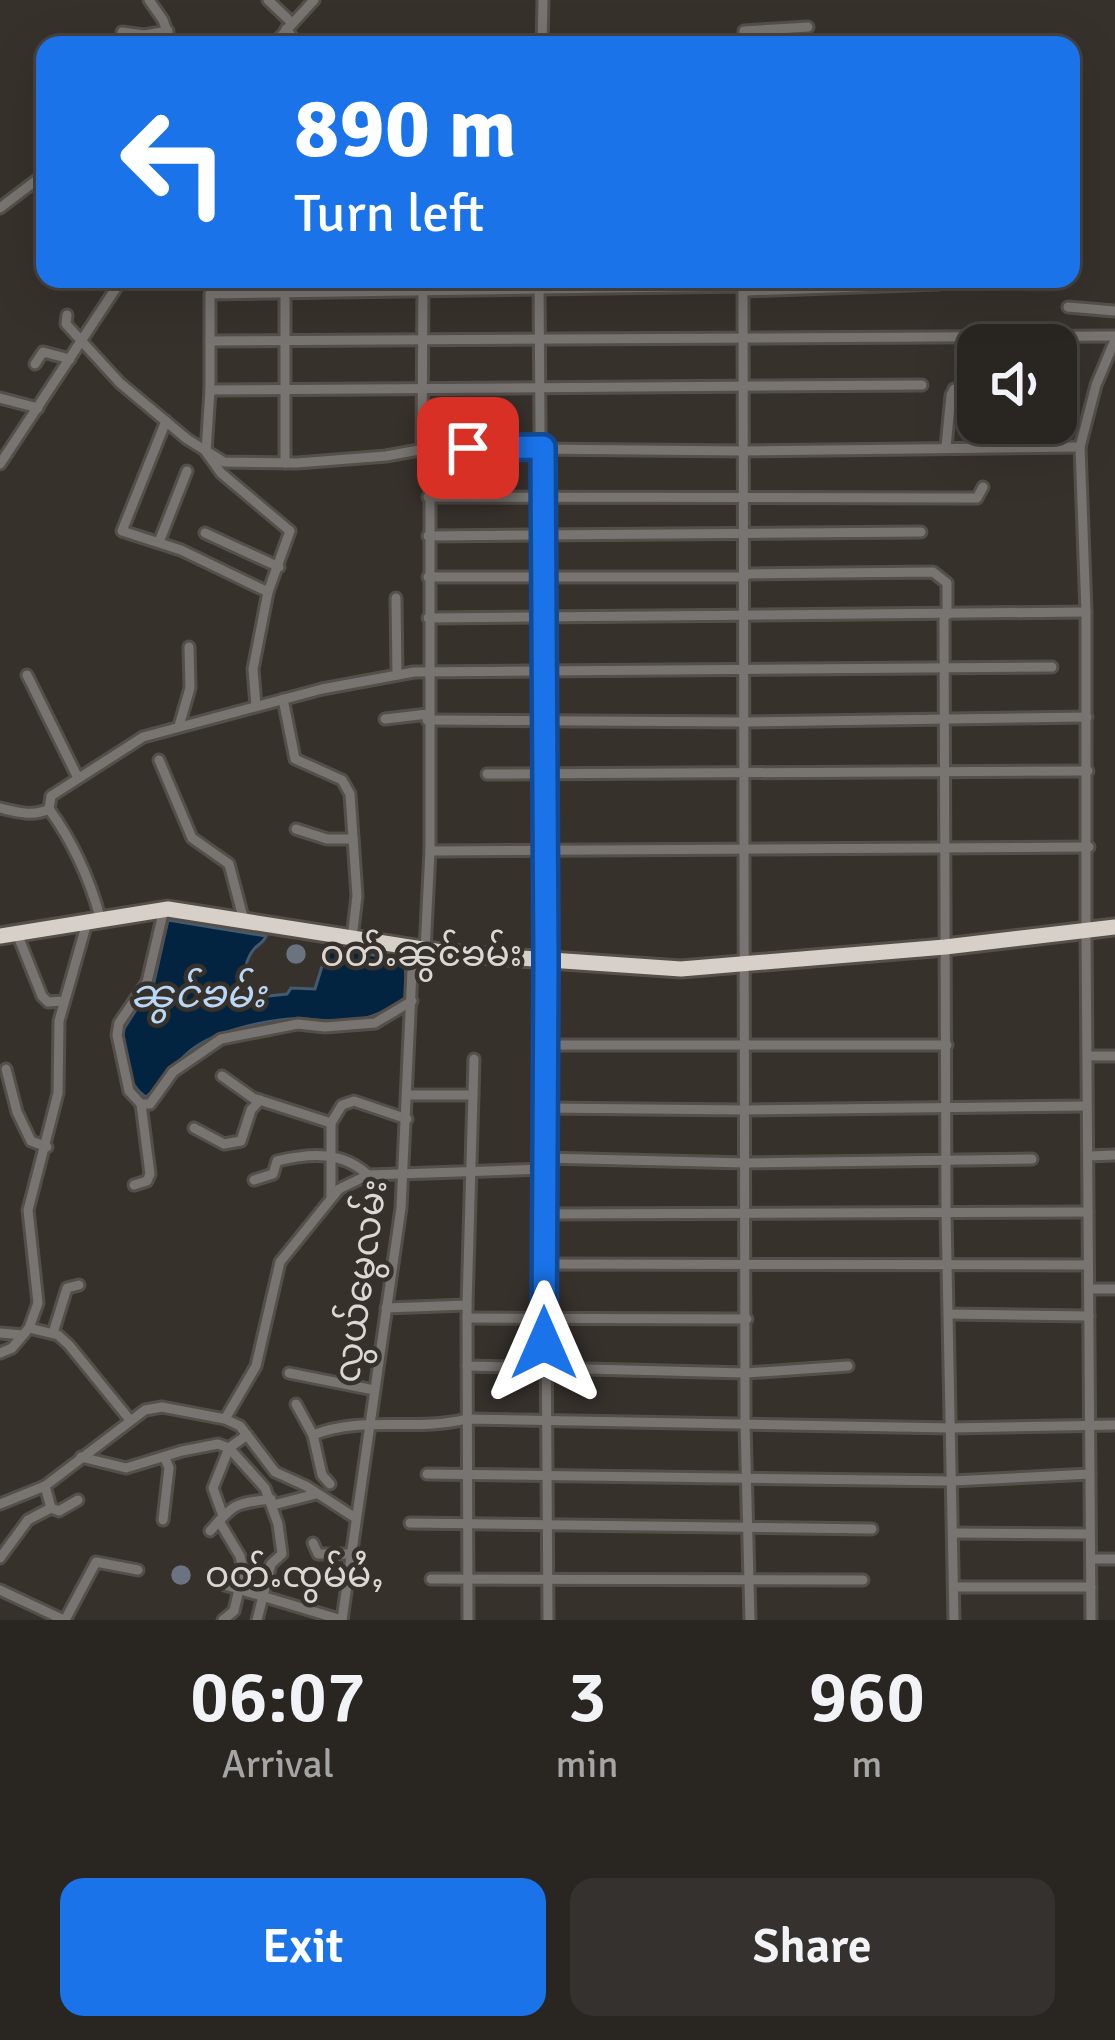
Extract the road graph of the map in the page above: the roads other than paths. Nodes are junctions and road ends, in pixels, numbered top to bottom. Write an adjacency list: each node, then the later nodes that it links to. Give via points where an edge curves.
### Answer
1 (149, 0): 7 (street)
2 (268, 0): 5 (street)
3 (314, 0): 5 (street)
4 (542, 0): 12 (street)
5 (289, 26): 10 (street); 11 (street)
6 (808, 27): 13 (street)
7 (168, 31): 8 (street); 9 (street)
8 (122, 32)
9 (169, 36)
10 (281, 36)
11 (294, 36)
12 (542, 36)
13 (744, 36)
14 (36, 181): 15 (street)
15 (0, 208)
16 (116, 288): 33 (street)
17 (285, 288): 23 (street)
18 (423, 288): 22 (street, လွယ်မွေလမ်း)
19 (487, 288): 22 (street)
20 (538, 288): 32 (street)
21 (744, 288): 27 (street)
22 (423, 293): 23 (street); 31 (street, လွယ်မွေလမ်း)
23 (285, 294): 29 (street, via 210,294); 30 (street)
24 (1068, 307): 25 (street)
25 (1115, 311)
26 (67, 315): 33 (street)
27 (744, 337): 28 (street); 32 (street); 37 (street)
28 (1115, 338): 48 (street)
29 (210, 341): 30 (street); 39 (street)
30 (286, 341): 31 (street); 41 (street)
31 (423, 341): 32 (street); 42 (street, လွယ်မွေလမ်း)
32 (542, 341): 40 (street)
33 (82, 342): 34 (street); 45 (street)
34 (70, 359): 35 (street, via 43,352); 44 (street)
35 (35, 364)
36 (922, 385): 37 (street)
37 (743, 386): 40 (street); 50 (street)
38 (957, 389): 47 (street)
39 (210, 390): 41 (street); 51 (street)
40 (542, 390): 42 (street); 46 (street)
41 (286, 391): 42 (street); 52 (street)
42 (424, 391): 49 (street, လွယ်မွေလမ်း)
43 (0, 398): 44 (street)
44 (38, 408): 53 (street)
45 (166, 422): 51 (street); 64 (street, via 122,527)
46 (543, 447): 49 (street); 50 (street); 57 (street)
47 (946, 447): 48 (street); 50 (street)
48 (1080, 448): 71 (street)
49 (426, 449): 52 (street); 56 (street, လွယ်မွေလမ်း)
50 (744, 451): 58 (street)
51 (206, 452): 52 (street, via 224,462); 65 (street, via 290,532)
52 (285, 463)
53 (0, 464)
54 (187, 471): 64 (street)
55 (983, 487): 58 (street, via 977,498)
56 (428, 496): 57 (street); 61 (street, လွယ်မွေလမ်း)
57 (543, 499): 58 (street); 62 (street)
58 (745, 499): 63 (street)
59 (205, 532): 65 (street)
60 (921, 532): 63 (street)
61 (428, 536): 62 (street); 68 (street, လွယ်မွေလမ်း)
62 (543, 536): 63 (street); 66 (street)
63 (745, 536): 67 (street)
64 (159, 542): 69 (street)
65 (279, 568): 69 (street)
66 (544, 576): 67 (street); 68 (street); 75 (street)
67 (745, 576): 72 (street, via 933,572 947,583); 73 (street)
68 (428, 577): 74 (street, လွယ်မွေလမ်း)
69 (268, 592): 85 (street, via 253,669)
70 (396, 598): 83 (street)
71 (1086, 612): 72 (street); 87 (street)
72 (946, 615): 73 (street); 77 (street)
73 (745, 616): 75 (street); 79 (street)
74 (428, 618): 75 (street); 81 (street, လွယ်မွေလမ်း)
75 (544, 618): 80 (street)
76 (188, 647): 92 (street, via 190,688)
77 (946, 666): 78 (street); 79 (street); 89 (street)
78 (1052, 667)
79 (746, 668): 80 (street); 91 (street)
80 (544, 669): 81 (street); 90 (street)
81 (428, 671): 83 (street); 86 (street, လွယ်မွေလမ်း)
82 (27, 675): 99 (street)
83 (397, 675): 84 (street)
84 (283, 699): 85 (street); 103 (street, via 295,759 347,786)
85 (256, 706): 92 (street)
86 (428, 717): 88 (street); 90 (street); 108 (street, လွယ်မွေလမ်း)
87 (1087, 717): 89 (street); 94 (street)
88 (385, 719)
89 (944, 720): 91 (street); 95 (street)
90 (545, 721): 91 (street); 98 (street)
91 (746, 722): 96 (street)
92 (178, 726): 99 (street, via 143,737)
93 (159, 760): 111 (street, via 192,838 230,864)
94 (1088, 771): 95 (street); 105 (street)
95 (946, 772): 96 (street); 104 (street)
96 (746, 773): 98 (street); 106 (street)
97 (487, 774): 98 (street)
98 (545, 776): 107 (street)
99 (78, 778): 101 (street, via 51,796)
100 (0, 808): 101 (street)
101 (49, 809): 110 (street, via 92,885)
102 (296, 829): 103 (street)
103 (353, 839): 115 (street)
104 (945, 847): 105 (street); 106 (street); 116 (street)
105 (1089, 848): 113 (street)
106 (746, 849): 107 (street); 119 (street)
107 (546, 850): 108 (street); 118 (street)
108 (430, 851): 117 (street, လွယ်မွေလမ်း)
109 (164, 909): 110 (highway); 111 (highway); 133 (street, via 147,982 117,1035 129,1090)
110 (94, 918): 114 (highway); 120 (street)
111 (244, 921): 115 (highway)
112 (1115, 927): 113 (highway)
113 (1086, 931): 116 (highway); 125 (street)
114 (8, 934): 120 (street, via 41,996)
115 (352, 938): 117 (highway)
116 (945, 947): 119 (highway); 123 (street)
117 (419, 949): 118 (highway); 121 (street, လွယ်မွေလမ်း)
118 (546, 962): 119 (highway, via 681,969); 122 (street)
119 (746, 963): 124 (street)
120 (64, 1000): 141 (street)
121 (412, 1001): 130 (street, လွယ်မွေလမ်း); 133 (street, via 375,1023 298,1024 220,1039)
122 (543, 1045): 124 (street); 135 (street)
123 (947, 1045): 124 (street); 136 (street)
124 (746, 1048): 137 (street)
125 (1087, 1056): 126 (street); 134 (street)
126 (1115, 1056)
127 (474, 1059): 131 (street)
128 (6, 1069): 141 (street, via 31,1141)
129 (222, 1076): 132 (street)
130 (407, 1095): 131 (street); 138 (street, လွယ်မွေလမ်း)
131 (473, 1095): 149 (street)
132 (260, 1100): 139 (street); 140 (street, via 241,1141 224,1144)
133 (141, 1104): 153 (street, via 150,1174)
134 (1087, 1106): 136 (street); 143 (street)
135 (544, 1108): 137 (street); 148 (street)
136 (947, 1108): 137 (street); 146 (street)
137 (746, 1111): 147 (street)
138 (407, 1119): 139 (street, via 348,1102); 150 (street, လွယ်မွေလမ်း)
139 (331, 1123): 142 (street)
140 (194, 1129)
141 (47, 1147): 172 (street, via 28,1210 38,1303)
142 (332, 1155): 151 (street); 152 (street, via 278,1161 273,1174); 154 (street)
143 (1088, 1156): 144 (street); 155 (street)
144 (1115, 1156)
145 (1032, 1159): 146 (street)
146 (948, 1162): 147 (street); 156 (street)
147 (746, 1163): 148 (street); 158 (street)
148 (544, 1164): 149 (street); 157 (street)
149 (471, 1172): 150 (street); 167 (street)
150 (404, 1173): 151 (street); 166 (street, လွယ်မွေလမ်း)
151 (368, 1175): 154 (street)
152 (254, 1180)
153 (134, 1185)
154 (331, 1197): 183 (street, via 280,1262 256,1366)
155 (1088, 1212): 156 (street); 161 (street)
156 (946, 1213): 158 (street); 160 (street)
157 (543, 1214): 158 (street); 159 (street)
158 (746, 1214): 162 (street)
159 (543, 1264): 162 (street); 169 (street)
160 (947, 1264): 161 (street); 162 (street); 168 (street)
161 (1088, 1264): 164 (street)
162 (746, 1266): 171 (street)
163 (79, 1285): 174 (street, via 67,1288)
164 (1089, 1289): 165 (street); 170 (street)
165 (1115, 1289)
166 (386, 1308): 167 (street); 181 (street, လွယ်မွေလမ်း)
167 (467, 1312): 169 (street); 176 (street)
168 (949, 1314): 170 (street); 191 (street)
169 (544, 1316): 171 (street); 178 (street)
170 (1089, 1316): 190 (street)
171 (746, 1318): 180 (street)
172 (26, 1331): 173 (street); 174 (street); 175 (street)
173 (0, 1333)
174 (53, 1333): 185 (street)
175 (0, 1353)
176 (467, 1366): 178 (street); 184 (street)
177 (848, 1366): 180 (street)
178 (544, 1369): 180 (street); 186 (street)
179 (290, 1373): 181 (street)
180 (746, 1373): 188 (street)
181 (374, 1390): 187 (street, လွယ်မွေလမ်း)
182 (296, 1404): 193 (street)
183 (225, 1419): 185 (street, via 162,1408); 192 (street)
184 (467, 1419): 186 (street); 187 (street); 197 (street)
185 (130, 1420): 195 (street)
186 (546, 1422): 188 (street); 198 (street)
187 (369, 1423): 193 (street); 210 (street, လွယ်မွေလမ်း)
188 (745, 1424): 191 (street); 201 (street)
189 (1115, 1425): 190 (street)
190 (1090, 1426): 191 (street); 200 (street)
191 (951, 1428): 202 (street)
192 (247, 1435): 194 (street); 205 (street, via 275,1472)
193 (313, 1436): 203 (street)
194 (230, 1448): 196 (street); 207 (street); 211 (street, via 213,1488)
195 (81, 1457): 196 (street, via 125,1468); 204 (street)
196 (164, 1458): 212 (street)
197 (467, 1473): 198 (street); 199 (street); 213 (street)
198 (546, 1473): 201 (street); 216 (street)
199 (427, 1474)
200 (1090, 1474): 202 (street); 220 (street)
201 (746, 1477): 202 (street); 215 (street)
202 (952, 1481): 219 (street)
203 (330, 1484)
204 (45, 1486): 208 (street); 209 (street)
205 (316, 1494): 207 (street); 210 (street)
206 (78, 1499): 209 (street)
207 (272, 1502): 211 (street, via 248,1499); 237 (street, via 282,1554)
208 (0, 1504)
209 (52, 1508): 223 (street, via 28,1520)
210 (354, 1517): 222 (street, လွယ်မွေလမ်း)
211 (221, 1519): 218 (street); 236 (street, via 240,1556)
212 (163, 1520)
213 (468, 1522): 214 (street); 216 (street); 227 (street)
214 (410, 1523)
215 (748, 1525): 216 (street); 217 (street); 231 (street)
216 (546, 1526): 228 (street)
217 (872, 1528)
218 (210, 1531)
219 (953, 1533): 220 (street); 233 (street)
220 (1090, 1534): 224 (street)
221 (313, 1543): 222 (street, via 318,1554)
222 (350, 1554): 241 (street, လွယ်မွေလမ်း)
223 (0, 1558)
224 (1090, 1559): 225 (street); 234 (street)
225 (1115, 1559)
226 (138, 1570): 238 (street, via 96,1562)
227 (468, 1576): 228 (street); 229 (street); 242 (street)
228 (548, 1577): 231 (street); 243 (street)
229 (430, 1579)
230 (863, 1580): 231 (street)
231 (751, 1581): 244 (street)
232 (225, 1585): 236 (street)
233 (954, 1587): 234 (street); 245 (street)
234 (1091, 1587): 246 (street)
235 (0, 1590): 238 (street)
236 (243, 1591): 237 (street); 239 (street)
237 (263, 1598): 240 (street); 241 (street)
238 (64, 1620)
239 (223, 1620)
240 (256, 1620)
241 (342, 1620)
242 (468, 1620)
243 (548, 1620)
244 (750, 1620)
245 (954, 1620)
246 (1091, 1620)

